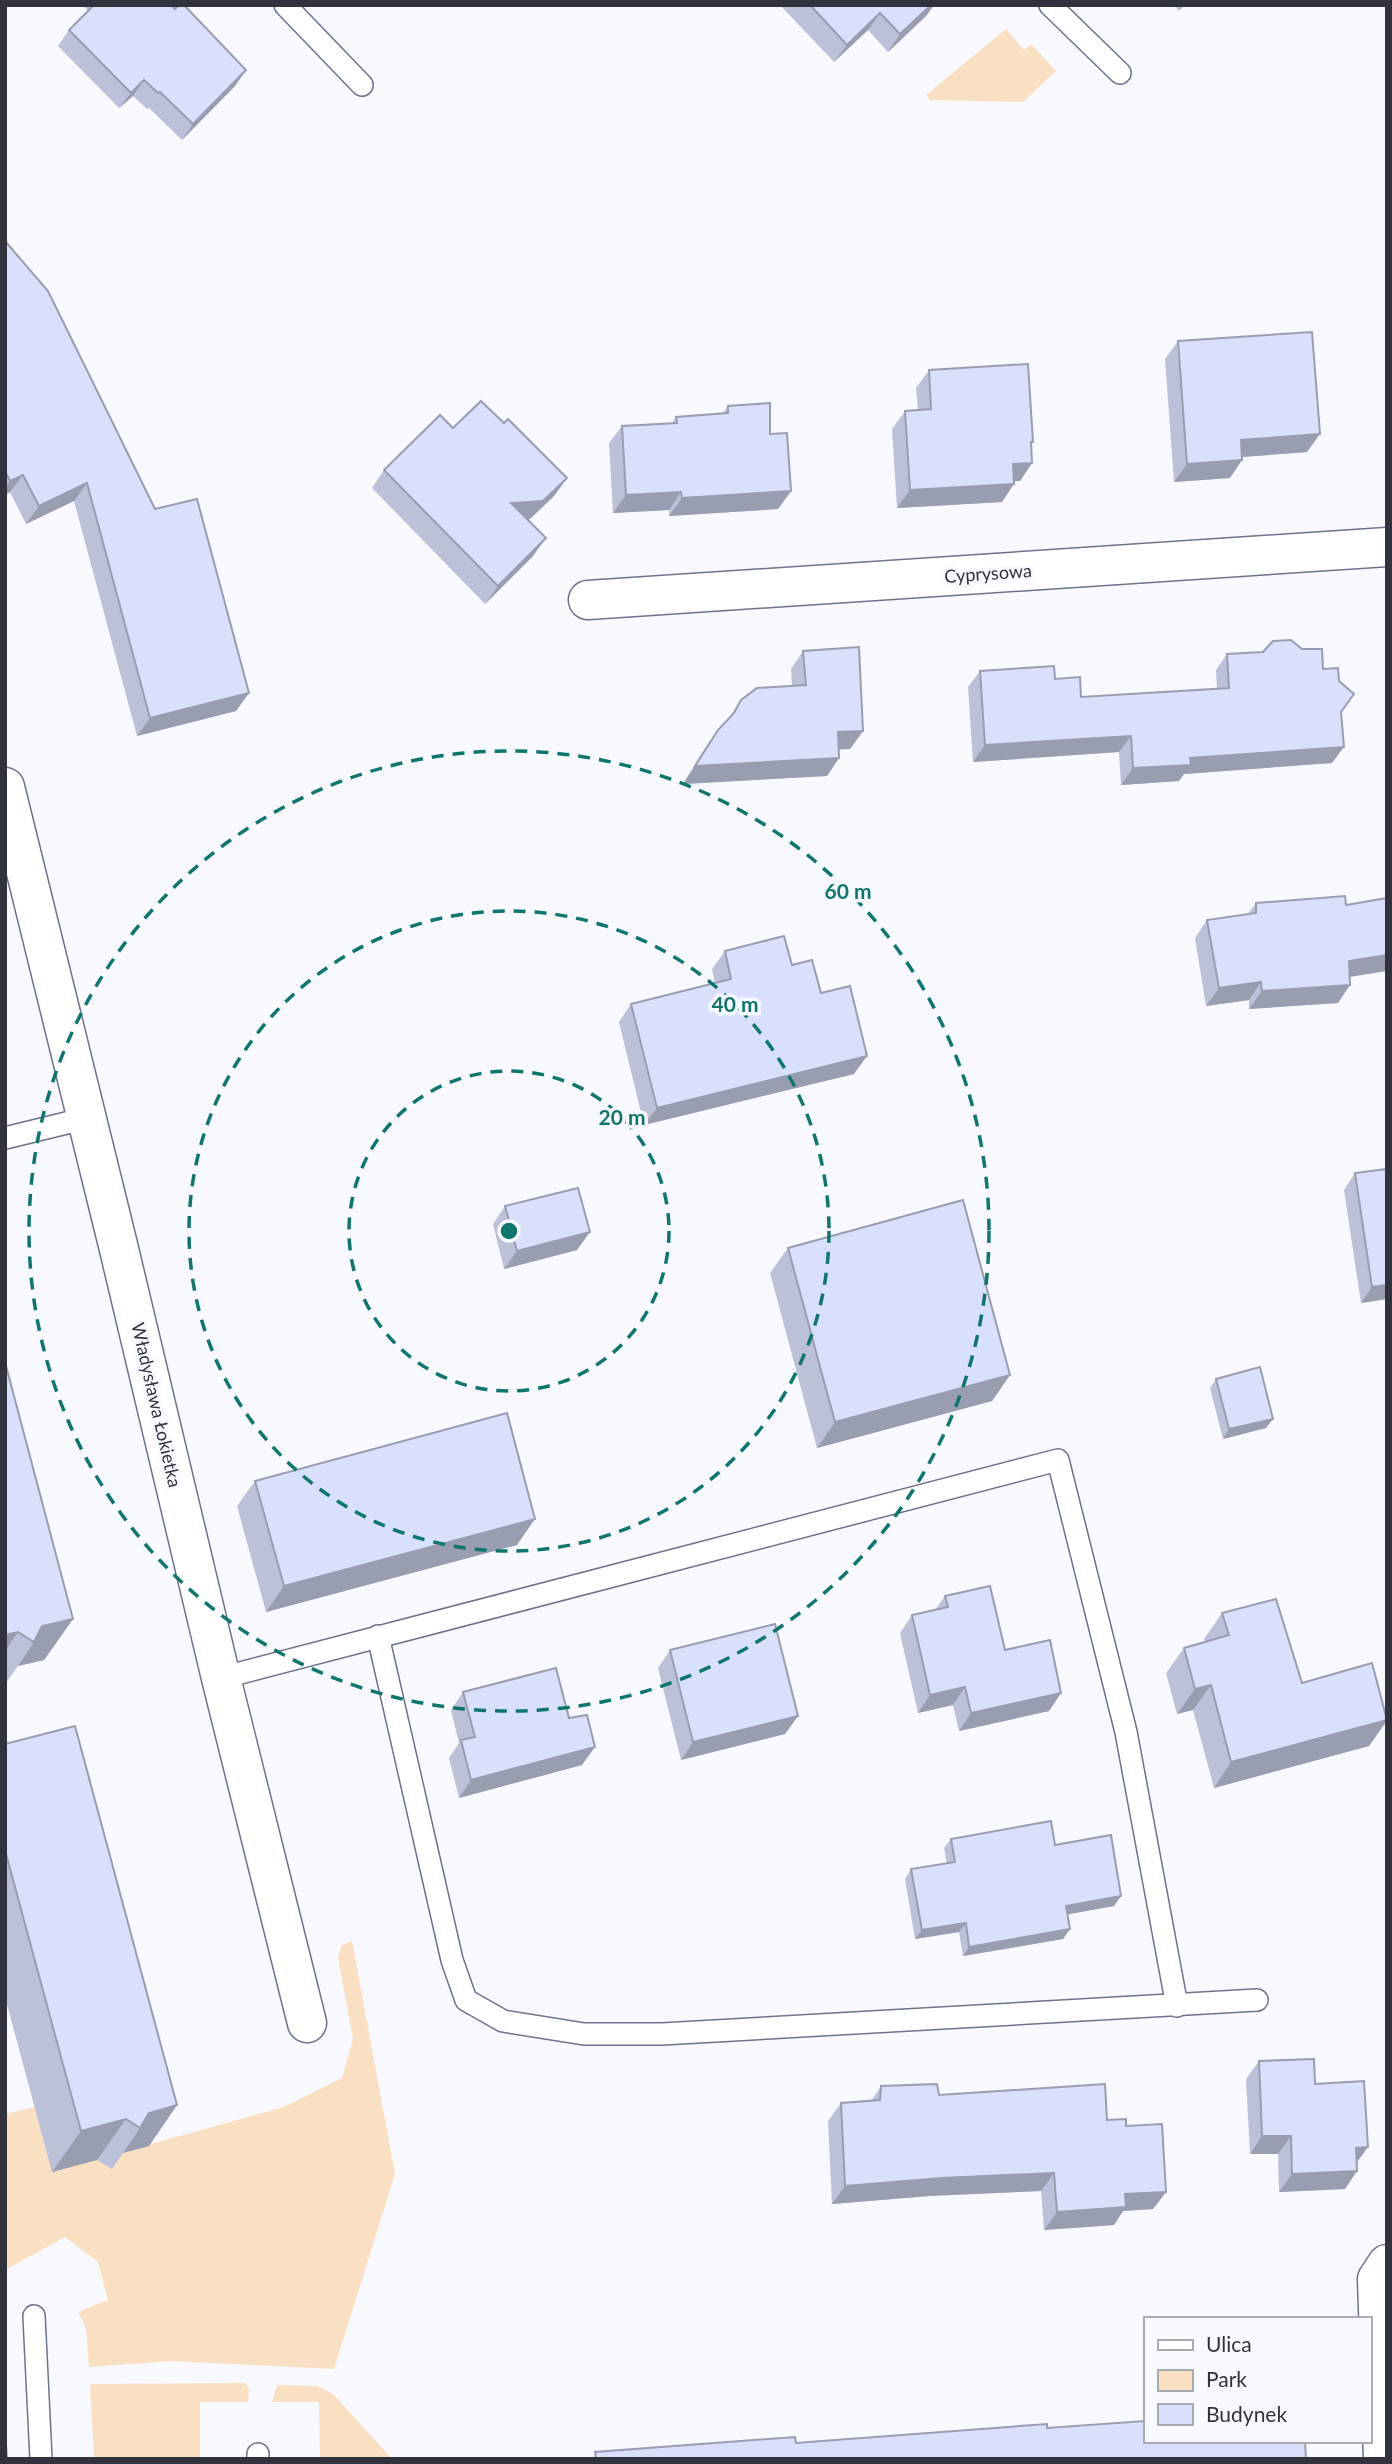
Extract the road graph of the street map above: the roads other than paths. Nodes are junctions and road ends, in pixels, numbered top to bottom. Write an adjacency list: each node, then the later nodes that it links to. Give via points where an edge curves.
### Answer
1 (285, 5): 4 (lane)
2 (1050, 5): 3 (lane)
3 (1120, 73)
4 (362, 85)
5 (1387, 547): 6 (street, Cyprysowa)
6 (588, 600)
7 (5, 787): 8 (street, Władysława Łokietka)
8 (87, 1118): 9 (lane); 11 (street, Władysława Łokietka)
9 (5, 1138)
10 (378, 1636): 11 (lane); 13 (lane, via 452,1960 466,2000 503,2021 584,2034 662,2034); 13 (lane, via 1058,1460 1126,1732)
11 (220, 1678): 14 (street, Władysława Łokietka)
12 (1257, 2000): 13 (lane)
13 (1177, 2006)
14 (307, 2023)
15 (1387, 2264): 17 (street, via 1377,2278)
16 (34, 2316): 18 (lane)
17 (1383, 2388): 19 (street)
18 (41, 2459)
19 (1383, 2459)

